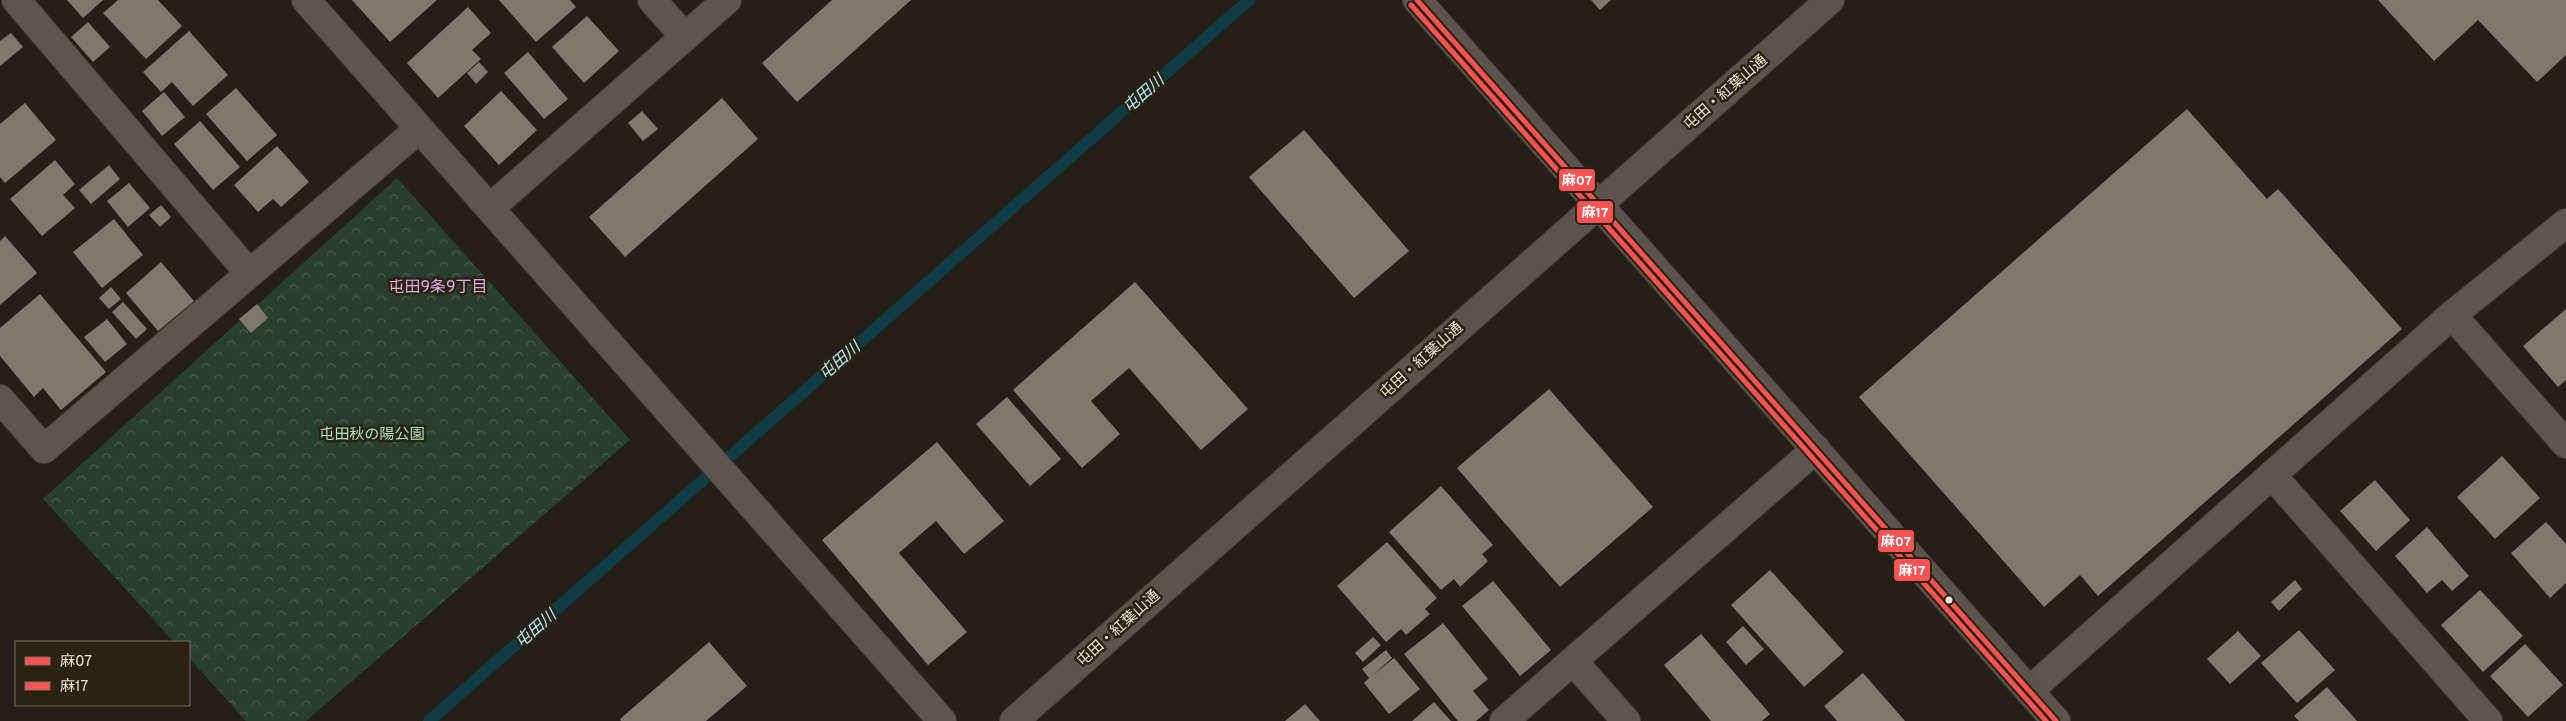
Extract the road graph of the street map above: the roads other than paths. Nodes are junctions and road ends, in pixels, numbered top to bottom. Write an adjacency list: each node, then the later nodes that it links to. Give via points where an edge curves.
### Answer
1 (16, 0): 12 (street)
2 (306, 0): 8 (street)
3 (652, 0): 7 (street)
4 (727, 0): 7 (street)
5 (1417, 0): 9 (street)
6 (1830, 0): 9 (street, 屯田・紅葉山通)
7 (685, 37): 10 (street)
8 (419, 128): 10 (street); 12 (street)
9 (1598, 203): 16 (street); 21 (street, 屯田・紅葉山通)
10 (490, 208): 20 (street)
11 (2566, 223): 13 (street)
12 (249, 273): 14 (street, via 44,449)
13 (2452, 315): 15 (street); 17 (street)
14 (0, 399)
15 (2566, 444)
16 (1816, 449): 18 (street); 19 (street)
17 (2272, 475): 19 (street); 25 (street)
18 (1573, 660): 22 (street); 23 (street)
19 (2029, 691): 24 (street)
20 (942, 721)
21 (1014, 721)
22 (1504, 721)
23 (1626, 721)
24 (2056, 721)
25 (2488, 721)

